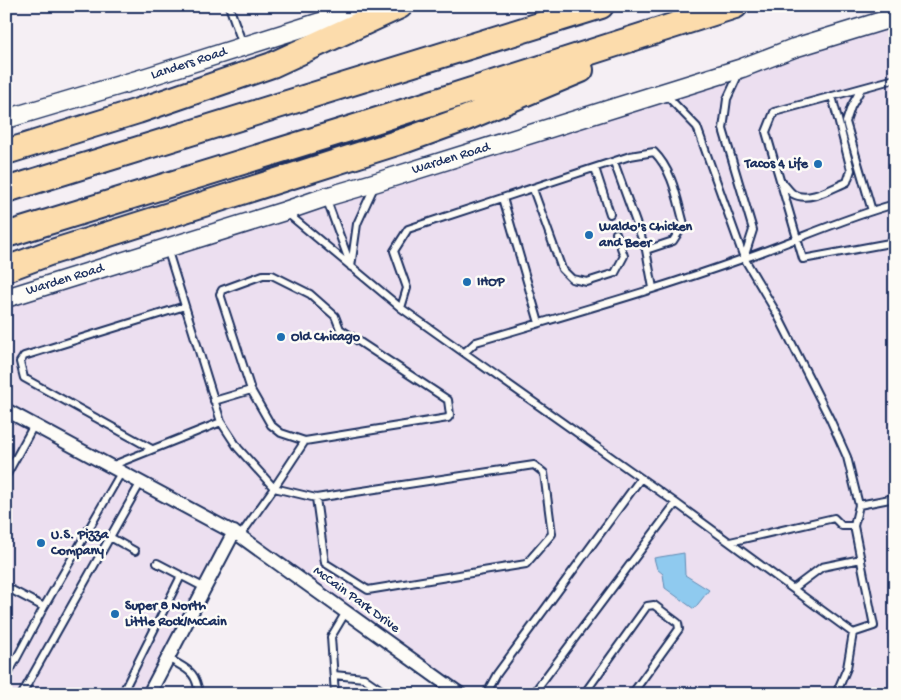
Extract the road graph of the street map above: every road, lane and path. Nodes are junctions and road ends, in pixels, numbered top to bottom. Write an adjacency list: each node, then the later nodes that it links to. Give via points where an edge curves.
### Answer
1 (229, 6): 7 (lane)
2 (400, 6): 14 (highway, via 272,65)
3 (601, 6): 20 (highway)
4 (368, 7): 7 (main road, Landers Road)
5 (727, 9): 28 (highway); 35 (highway, via 406,140)
6 (895, 17): 8 (main road, Warden Road, via 794,48)
7 (244, 46): 13 (main road, Landers Road)
8 (742, 68): 11 (main road, Warden Road); 33 (lane, via 726,99 723,129 753,230)
9 (894, 81): 10 (lane)
10 (861, 89): 12 (lane); 25 (lane, via 846,122)
11 (663, 92): 18 (main road, Warden Road); 33 (lane, via 697,127)
12 (832, 96): 17 (lane, via 774,112 766,132); 17 (lane, via 852,170 847,182 810,197 801,197 792,194)
13 (6, 119)
14 (6, 152)
15 (614, 162): 16 (lane); 32 (lane); 32 (lane, via 654,152 669,172 684,224 673,241)
16 (595, 168): 19 (lane); 26 (lane)
17 (780, 180): 29 (lane)
18 (377, 182): 21 (main road, Warden Road); 34 (lane, via 357,224)
19 (533, 189): 22 (lane); 27 (lane, via 562,269 572,279 587,282 615,273 624,256)
20 (6, 190)
21 (326, 197): 24 (main road, Warden Road); 34 (lane)
22 (503, 198): 39 (lane, via 408,229 394,251 407,288); 40 (lane)
23 (895, 204): 25 (lane)
24 (285, 211): 31 (main road, Warden Road); 34 (lane)
25 (872, 211): 29 (lane)
26 (610, 214)
27 (616, 233)
28 (6, 235)
29 (797, 238): 30 (lane, via 803,259); 33 (lane)
30 (895, 242)
31 (167, 248): 37 (main road, Warden Road); 38 (lane)
32 (646, 250): 36 (lane)
33 (744, 258): 36 (lane); 57 (lane, via 776,312 830,419 847,456)
34 (351, 267): 39 (lane)
35 (6, 269)
36 (653, 288): 40 (lane)
37 (6, 298)
38 (185, 306): 43 (lane); 48 (lane, via 24,356 20,362 24,378)
39 (401, 308): 41 (lane)
40 (539, 323): 41 (lane, via 476,342)
41 (465, 352): 51 (lane)
42 (250, 390): 43 (lane); 47 (lane, via 271,425 281,433); 47 (lane, via 220,294 222,290 263,275 272,275 310,294 335,316 340,329 448,400 448,418)
43 (214, 401): 45 (lane)
44 (6, 410): 46 (street, McCain Park Drive)
45 (221, 422): 48 (lane); 53 (lane, via 238,448)
46 (34, 425): 49 (street, McCain Park Drive); 50 (lane)
47 (304, 441): 53 (lane)
48 (152, 450): 49 (lane)
49 (116, 468): 52 (street, McCain Park Drive); 69 (lane)
50 (6, 476)
51 (642, 478): 56 (lane); 82 (lane)
52 (140, 482): 59 (street, McCain Park Drive); 60 (lane)
53 (274, 488): 54 (lane); 59 (lane)
54 (316, 498): 54 (lane, via 534,465 544,473 552,534 526,564 368,590 325,562)
55 (895, 498): 57 (lane)
56 (676, 503): 61 (lane); 83 (lane)
57 (859, 505): 58 (lane)
58 (854, 526): 61 (lane, via 842,526 834,518); 63 (lane)
59 (237, 534): 67 (street); 70 (street, McCain Park Drive)
60 (110, 537): 62 (lane); 75 (lane)
61 (730, 542): 68 (lane)
62 (135, 551)
63 (861, 559): 68 (lane, via 822,567); 71 (lane, via 874,626)
64 (157, 563): 65 (lane)
65 (181, 576): 67 (lane); 76 (lane)
66 (6, 587): 69 (lane)
67 (205, 588): 72 (street)
68 (794, 588): 71 (lane)
69 (44, 608): 74 (lane)
70 (347, 612): 73 (lane, via 331,637); 81 (street, McCain Park Drive)
71 (853, 633): 86 (lane, via 848,668)
72 (168, 658): 77 (street); 78 (lane, via 192,673 197,680)
73 (334, 675): 79 (lane); 80 (lane, via 364,678)
74 (6, 678)
75 (22, 694)
76 (122, 694)
77 (149, 694)
78 (199, 694)
79 (335, 694)
80 (387, 694)
81 (460, 694)
82 (486, 694)
83 (533, 694)
84 (584, 694): 85 (lane, via 647,606 654,604 678,623 679,629)
85 (632, 694)
86 (836, 694)

